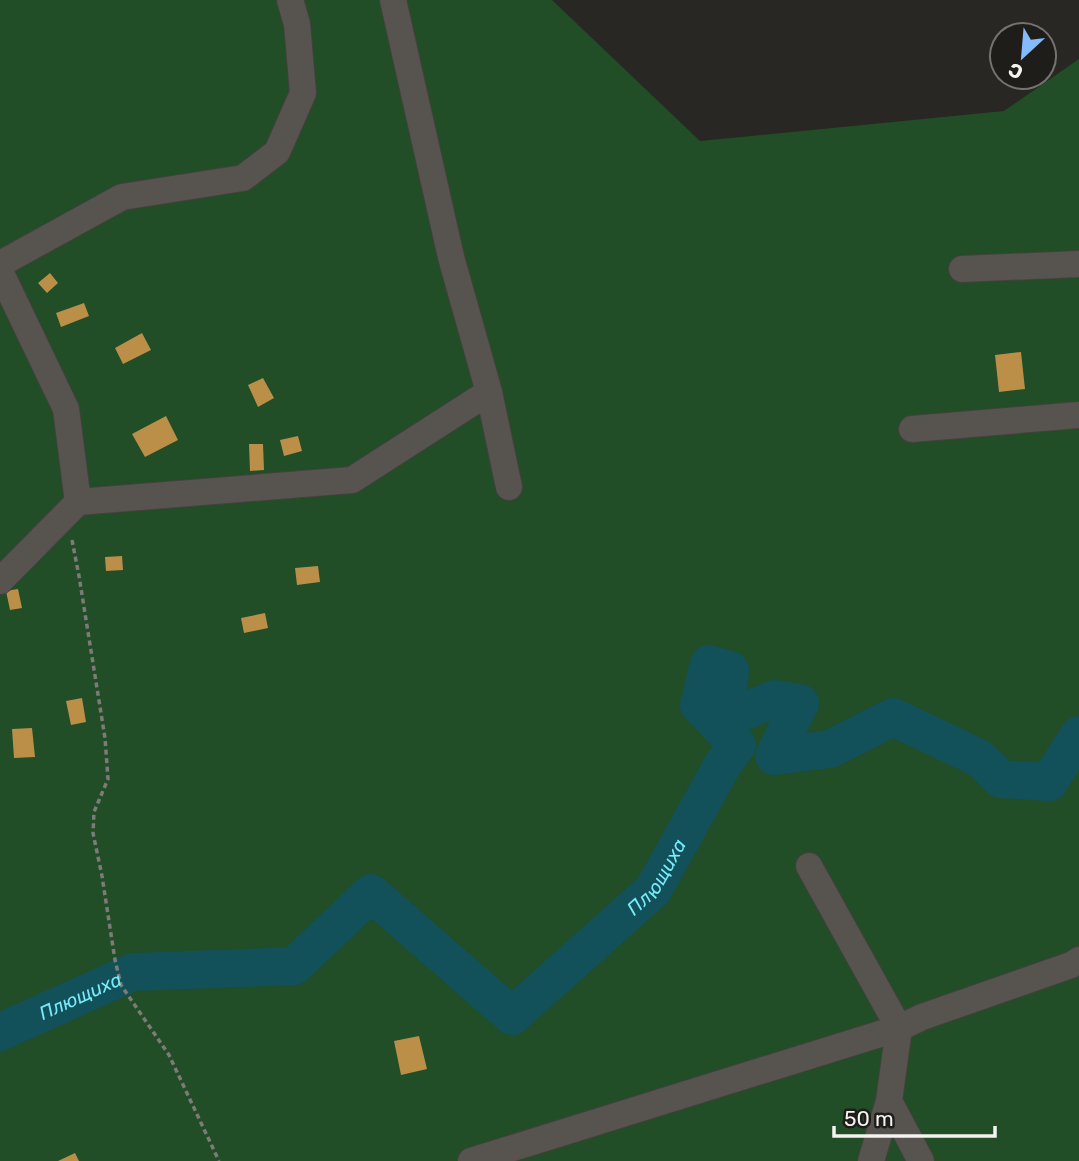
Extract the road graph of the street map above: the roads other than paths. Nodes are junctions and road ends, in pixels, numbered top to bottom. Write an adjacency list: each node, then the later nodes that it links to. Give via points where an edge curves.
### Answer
1 (290, 0): 3 (street, via 297,24 303,93 277,152 243,178 122,197)
2 (393, 0): 7 (street, via 451,257)
3 (0, 264)
4 (1079, 264): 5 (street)
5 (962, 269)
6 (0, 271): 11 (street, via 66,409)
7 (489, 392): 10 (street); 11 (street, via 352,480)
8 (1079, 415): 9 (street)
9 (912, 429)
10 (509, 487)
11 (72, 508): 12 (street)
12 (0, 580)
13 (809, 866): 15 (street)
14 (1079, 960): 15 (street)
15 (899, 1028): 16 (street); 17 (street)
16 (890, 1101): 18 (street); 19 (street)
17 (471, 1161)
18 (872, 1161)
19 (921, 1161)

